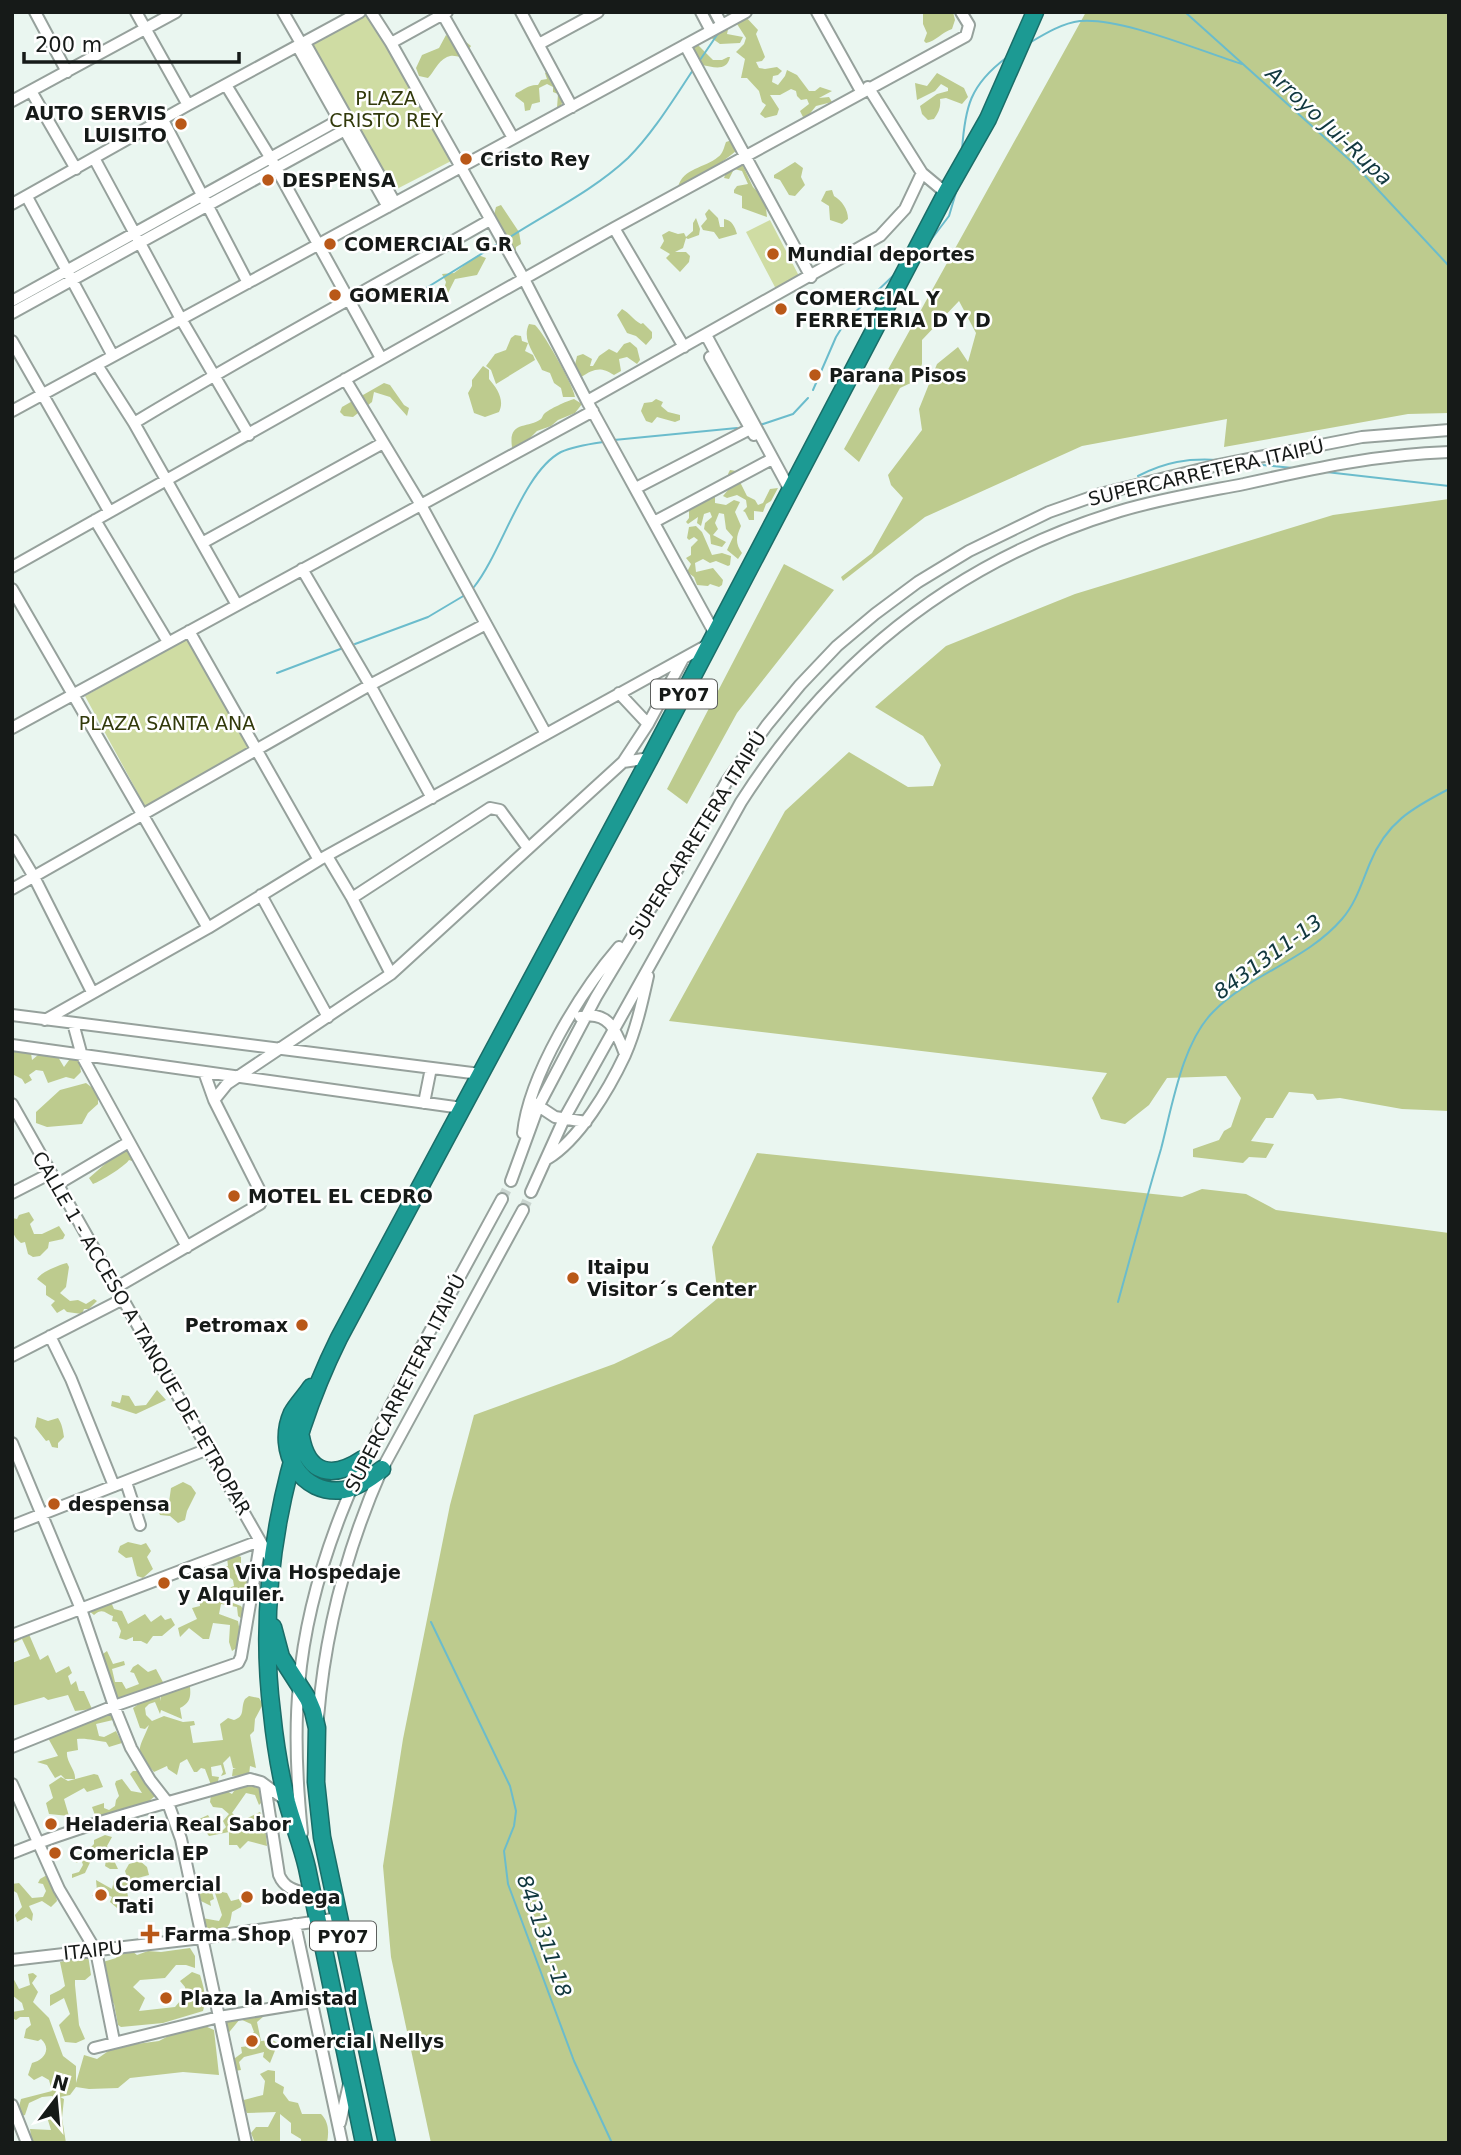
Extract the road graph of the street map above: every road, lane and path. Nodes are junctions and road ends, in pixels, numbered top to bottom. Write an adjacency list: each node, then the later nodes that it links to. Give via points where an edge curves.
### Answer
1 (35, 12): 23 (street)
2 (136, 12): 17 (street)
3 (176, 12): 17 (street)
4 (283, 12): 21 (street)
5 (360, 12): 21 (street)
6 (372, 12): 19 (street)
7 (521, 12): 20 (street)
8 (598, 12): 20 (street)
9 (702, 12): 18 (street)
10 (715, 12): 16 (street)
11 (746, 12): 16 (street)
12 (817, 12): 25 (street)
13 (961, 12): 25 (street, via 969,25 966,36)
14 (1035, 12): 39 (highway, PY07, via 988,119)
15 (445, 14): 19 (street); 32 (street)
16 (722, 25): 18 (street)
17 (146, 29): 23 (street); 28 (street)
18 (711, 31): 22 (street)
19 (391, 43): 36 (street)
20 (538, 44): 29 (street)
21 (302, 45): 24 (street); 31 (street)
22 (685, 45): 29 (street); 33 (street)
23 (67, 72): 26 (street)
24 (226, 85): 28 (street); 35 (street)
25 (865, 89): 33 (street); 38 (street)
26 (31, 91): 27 (street); 37 (street)
27 (12, 101)
28 (188, 105): 30 (street)
29 (572, 107): 32 (street)
30 (163, 120): 34 (street); 40 (street)
31 (345, 123): 35 (street); 43 (street)
32 (513, 138): 36 (street)
33 (747, 156): 46 (street); 51 (street)
34 (94, 158): 37 (street); 47 (street)
35 (273, 163): 40 (street); 44 (street); 49 (street)
36 (461, 167): 43 (street); 45 (street)
37 (76, 169): 41 (street)
38 (922, 173): 39 (street); 51 (street, via 905,209 880,236)
39 (946, 193): 80 (highway, PY07)
40 (202, 194): 44 (street); 47 (street)
41 (27, 197): 42 (street); 50 (street)
42 (12, 204)
43 (391, 205): 49 (street)
44 (209, 206): 48 (street); 54 (street)
45 (490, 220): 52 (street); 56 (street)
46 (614, 228): 52 (street); 61 (street)
47 (134, 234): 48 (street); 50 (street)
48 (140, 244): 53 (street); 58 (street)
49 (318, 244): 54 (street); 56 (street)
50 (65, 271): 53 (street); 55 (street)
51 (811, 277): 59 (street)
52 (524, 279): 63 (street); 68 (street)
53 (71, 282): 57 (street); 62 (street)
54 (248, 283): 58 (street)
55 (12, 301)
56 (350, 301): 63 (street); 65 (street)
57 (12, 313)
58 (181, 319): 62 (street); 65 (street)
59 (703, 337): 61 (street); 71 (street); 74 (street)
60 (12, 341): 67 (street)
61 (684, 346): 68 (street)
62 (113, 356): 64 (street)
63 (382, 358): 66 (street)
64 (97, 365): 67 (street); 70 (street)
65 (214, 375): 70 (street); 73 (street)
66 (345, 379): 73 (street); 75 (street)
67 (42, 395): 69 (street); 82 (street)
68 (590, 406): 79 (street); 81 (street)
69 (12, 411)
70 (134, 423): 78 (street)
71 (750, 429): 74 (street); 79 (street)
72 (1449, 430): 113 (street, SUPERCARRETERA ITAIPÚ, via 1362,437 1100,494 1024,523 943,567 856,629 785,702 739,763)
73 (249, 435): 78 (street)
74 (761, 440): 77 (street)
75 (383, 443): 81 (street); 85 (street)
76 (1449, 452): 115 (street, SUPERCARRETERA ITAIPÚ, via 1367,460 1121,511 1024,548 935,597 856,660 783,740 741,802)
77 (772, 459): 80 (street); 84 (street)
78 (166, 479): 82 (street); 85 (street)
79 (636, 488): 84 (street)
80 (791, 492): 92 (highway, PY07)
81 (421, 505): 87 (street); 90 (street)
82 (109, 511): 83 (street)
83 (95, 520): 86 (street); 93 (street)
84 (654, 522): 92 (street)
85 (202, 543): 89 (street)
86 (12, 567)
87 (302, 569): 89 (street); 95 (street)
88 (12, 589): 97 (street)
89 (237, 605): 91 (street)
90 (486, 624): 95 (street); 100 (street)
91 (189, 631): 93 (street); 101 (street)
92 (713, 638): 94 (street); 102 (highway, PY07)
93 (168, 642): 97 (street)
94 (683, 658): 96 (street); 98 (street)
95 (370, 685): 101 (street); 104 (street)
96 (619, 693): 98 (street); 100 (street)
97 (76, 695): 99 (street); 105 (street)
98 (648, 724): 103 (street)
99 (12, 729)
100 (546, 734): 104 (street)
101 (256, 751): 105 (street); 108 (street)
102 (650, 758): 103 (street); 131 (highway, PY07)
103 (623, 762): 107 (street)
104 (432, 798): 108 (street)
105 (142, 816): 109 (street); 114 (street)
106 (12, 840): 109 (street)
107 (528, 848): 112 (street, via 500,810 491,808); 116 (street)
108 (323, 858): 111 (street); 112 (street)
109 (34, 877): 110 (street); 117 (street)
110 (12, 889)
111 (261, 895): 114 (street); 120 (street)
112 (352, 898): 116 (street)
113 (638, 927): 119 (street, SUPERCARRETERA ITAIPÚ); 122 (street, via 602,967)
114 (208, 928): 117 (street)
115 (651, 964): 124 (street, SUPERCARRETERA ITAIPÚ); 127 (street)
116 (391, 974): 120 (street)
117 (92, 992): 121 (street)
118 (12, 1015): 121 (street)
119 (587, 1015): 122 (street); 124 (street, via 603,1018); 136 (street, SUPERCARRETERA ITAIPÚ)
120 (328, 1017): 126 (street)
121 (44, 1020): 123 (street)
122 (569, 1020): 136 (street, via 537,1081)
123 (73, 1023): 126 (street); 128 (street)
124 (615, 1027): 127 (street); 138 (street, SUPERCARRETERA ITAIPÚ)
125 (12, 1045): 128 (street)
126 (277, 1049): 129 (street); 132 (street)
127 (625, 1054): 139 (street)
128 (82, 1056): 130 (street); 140 (street)
129 (430, 1068): 131 (street); 134 (street)
130 (204, 1072): 132 (street); 133 (street)
131 (480, 1074): 137 (highway, PY07)
132 (241, 1077): 133 (street, via 227,1084); 134 (street)
133 (214, 1100): 149 (street, via 263,1197 260,1204)
134 (424, 1103): 137 (street)
135 (12, 1104): 142 (street, CALLE 1 - ACCESO A TANQUE DE PETROPAR)
136 (534, 1104): 138 (street); 143 (street, via 524,1123 523,1148)
137 (462, 1108): 154 (highway, PY07)
138 (564, 1119): 139 (street); 141 (street, SUPERCARRETERA ITAIPÚ)
139 (586, 1122): 141 (street)
140 (129, 1142): 144 (street); 149 (street)
141 (547, 1159): 145 (street, SUPERCARRETERA ITAIPÚ)
142 (51, 1173): 144 (street, CALLE 1 - ACCESO A TANQUE DE PETROPAR); 146 (street)
143 (511, 1181)
144 (58, 1184): 150 (street, CALLE 1 - ACCESO A TANQUE DE PETROPAR)
145 (531, 1192)
146 (12, 1193)
147 (502, 1199): 158 (street, SUPERCARRETERA ITAIPÚ)
148 (523, 1210): 160 (street, SUPERCARRETERA ITAIPÚ)
149 (187, 1247): 150 (street)
150 (117, 1287): 151 (street, CALLE 1 - ACCESO A TANQUE DE PETROPAR)
151 (123, 1299): 152 (street); 157 (street, CALLE 1 - ACCESO A TANQUE DE PETROPAR)
152 (50, 1336): 153 (street); 162 (street)
153 (12, 1356)
154 (323, 1371): 155 (highway, PY07); 159 (highway, via 292,1414 287,1448)
155 (301, 1436): 158 (highway, via 310,1461 323,1470 338,1472); 159 (highway, PY07)
156 (12, 1443): 164 (street)
157 (208, 1449): 161 (street); 167 (street, CALLE 1 - ACCESO A TANQUE DE PETROPAR)
158 (363, 1459): 163 (street, SUPERCARRETERA ITAIPÚ)
159 (292, 1465): 163 (highway, via 320,1488); 168 (highway, PY07)
160 (382, 1469): 163 (highway); 174 (street, SUPERCARRETERA ITAIPÚ, via 335,1605)
161 (126, 1482): 162 (street); 165 (street)
162 (114, 1486): 164 (street)
163 (350, 1488): 172 (street, SUPERCARRETERA ITAIPÚ, via 317,1588)
164 (41, 1515): 166 (street); 170 (street)
165 (140, 1525)
166 (12, 1526)
167 (260, 1543): 168 (street, CALLE 1 - ACCESO A TANQUE DE PETROPAR); 170 (street); 173 (street, via 239,1661)
168 (272, 1562): 169 (highway, PY07)
169 (271, 1586): 172 (highway, PY07, via 276,1641); 178 (highway, PY07, via 269,1681)
170 (81, 1609): 171 (street); 173 (street)
171 (12, 1634)
172 (299, 1684): 174 (highway, PY07, via 309,1699); 182 (street, SUPERCARRETERA ITAIPÚ, via 297,1758)
173 (114, 1706): 175 (street); 179 (street, via 134,1753)
174 (317, 1728): 184 (highway, PY07, via 318,1810)
175 (12, 1747)
176 (12, 1784): 180 (street)
177 (265, 1784): 178 (street); 179 (street, via 250,1779); 183 (street, via 282,1884)
178 (287, 1801): 182 (highway, PY07)
179 (168, 1802): 180 (street); 187 (street, via 181,1839)
180 (38, 1843): 181 (street); 188 (street)
181 (12, 1853)
182 (306, 1864): 183 (highway, PY07)
183 (312, 1895): 185 (highway, PY07)
184 (340, 1917): 185 (street, ITAIPU); 201 (highway, PY07)
185 (317, 1920): 186 (street, ITAIPU); 194 (highway, PY07)
186 (295, 1924): 187 (street, ITAIPU); 190 (street)
187 (202, 1938): 188 (street, ITAIPU); 191 (street)
188 (96, 1951): 189 (street, ITAIPU); 192 (street)
189 (12, 1960)
190 (311, 2002): 191 (street); 196 (street)
191 (219, 2017): 192 (street); 198 (street)
192 (114, 2041): 193 (street)
193 (94, 2048)
194 (351, 2078): 196 (street); 200 (highway, PY07)
195 (12, 2105): 197 (street)
196 (339, 2129): 199 (street)
197 (27, 2143)
198 (246, 2143)
199 (342, 2143)
200 (364, 2143)
201 (387, 2143)

